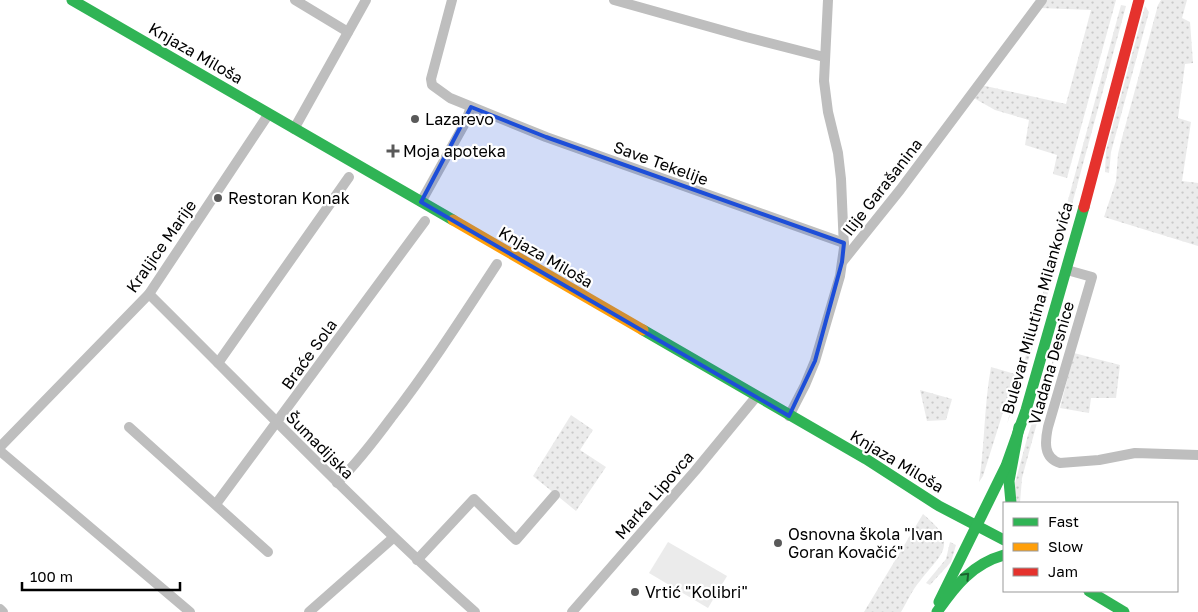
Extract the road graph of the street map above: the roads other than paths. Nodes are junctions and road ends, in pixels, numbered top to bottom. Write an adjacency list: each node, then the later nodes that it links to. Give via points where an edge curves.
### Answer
1 (72, 0): 12 (main road, Knjaza Miloša)
2 (295, 0): 9 (street)
3 (366, 0): 9 (street)
4 (452, 0): 11 (street, Save Tekelije, via 431,78 432,85)
5 (614, 0): 10 (street)
6 (828, 0): 10 (street)
7 (1042, 0): 18 (street, Ilije Garašanina)
8 (1139, 0): 20 (main road, Bulevar Milutina Milankovića)
9 (348, 32): 13 (street)
10 (824, 57): 17 (street, via 825,98 842,179)
11 (471, 107): 15 (street); 17 (street, Save Tekelije, via 554,140)
12 (268, 114): 13 (main road, Knjaza Miloša); 21 (street, Kraljice Marije)
13 (294, 128): 15 (main road, Knjaza Miloša)
14 (349, 177): 22 (street)
15 (421, 202): 23 (main road, Knjaza Miloša)
16 (425, 221): 25 (street, Braće Sola)
17 (844, 243): 18 (street)
18 (842, 262): 24 (street, Ilije Garašanina, via 815,361)
19 (497, 264): 30 (street, via 401,406)
20 (1067, 270): 27 (main road, Bulevar Milutina Milankovića); 29 (street, Vladana Desnice, via 1092,277 1048,427 1046,450 1049,456 1060,464 1135,453)
21 (149, 294): 22 (street, Šumadijska); 28 (street, Kraljice Marije)
22 (218, 362): 25 (street, Šumadijska)
23 (756, 397): 24 (main road, Knjaza Miloša); 46 (street, Marka Lipovca)
24 (789, 416): 34 (main road, Knjaza Miloša, via 866,459 939,506)
25 (277, 423): 30 (street, Šumadijska); 33 (street, Braće Sola)
26 (129, 427): 33 (street)
27 (1019, 427): 32 (main road, via 1009,481); 34 (main road, Bulevar Milutina Milankovića, via 1006,466)
28 (0, 449): 43 (street)
29 (1198, 455)
30 (337, 483): 35 (street, Šumadijska)
31 (554, 495): 39 (street, via 516,540 474,499)
32 (1011, 502)
33 (216, 504): 37 (street)
34 (977, 525): 36 (main road, Knjaza Miloša); 47 (main road, Bulevar Milutina Milankovića)
35 (394, 538): 39 (street, Šumadijska); 44 (street)
36 (1003, 539)
37 (268, 552)
38 (1003, 554): 47 (main road, one-way to 38, via 968,573 989,558)
39 (417, 560): 45 (street, Šumadijska)
40 (1091, 592): 48 (main road)
41 (0, 609): 42 (street)
42 (3, 612)
43 (190, 612)
44 (309, 612)
45 (475, 612)
46 (572, 612)
47 (936, 612)
48 (1124, 612)

